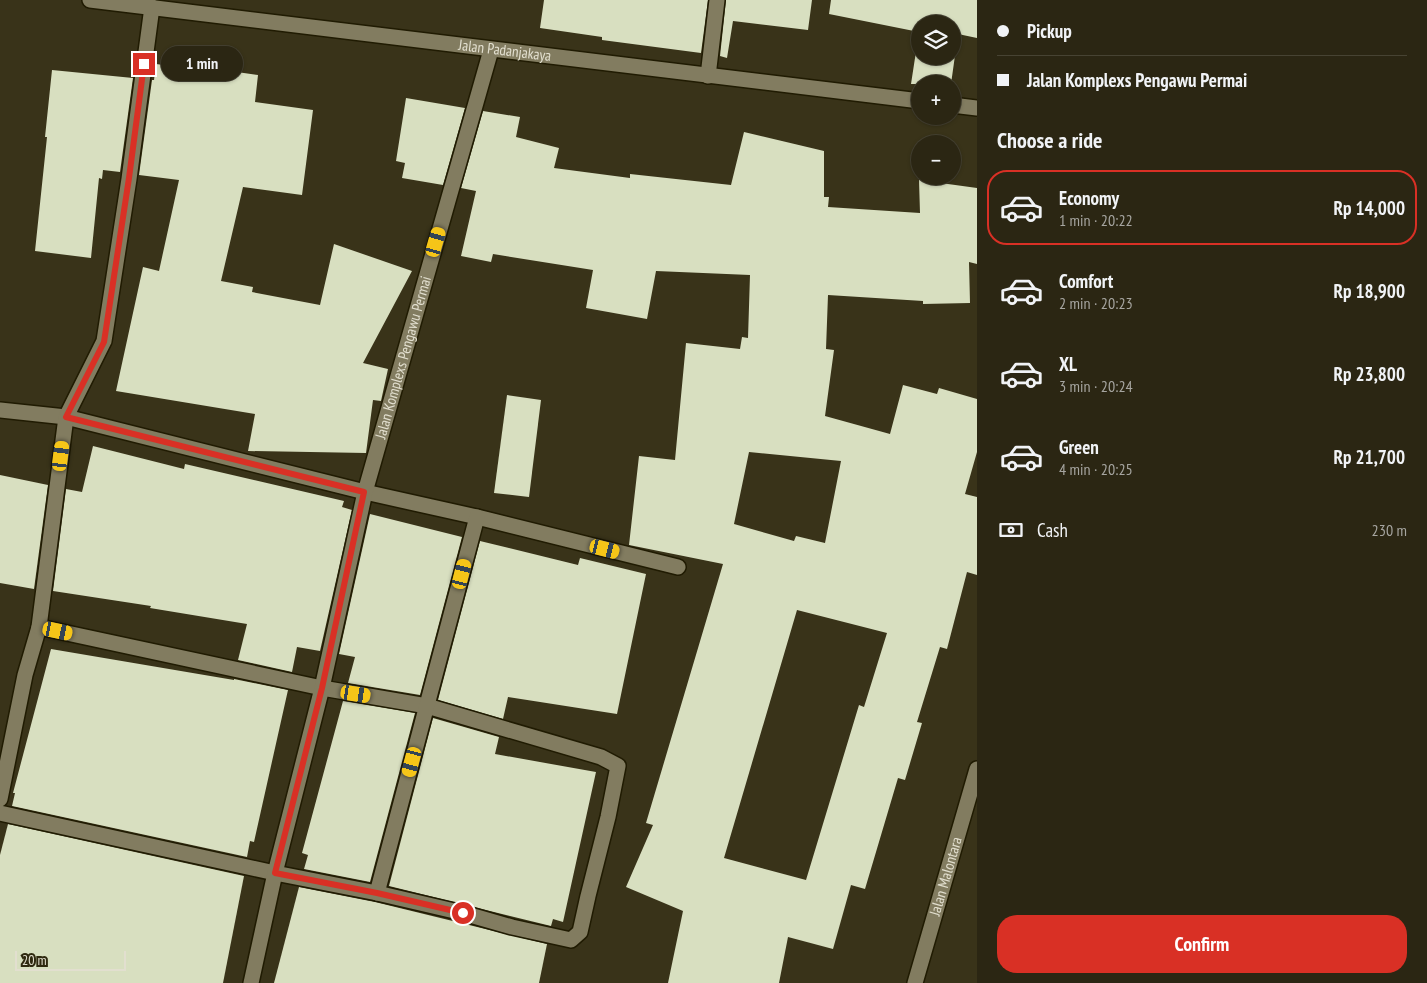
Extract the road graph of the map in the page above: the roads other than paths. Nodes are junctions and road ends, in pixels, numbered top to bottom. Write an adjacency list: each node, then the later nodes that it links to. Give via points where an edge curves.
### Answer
1 (90, 0): 3 (street, Jalan Padanjakaya)
2 (717, 0): 5 (street)
3 (152, 7): 4 (street, Jalan Padanjakaya); 10 (street, via 104,342)
4 (491, 50): 5 (street, Jalan Padanjakaya); 11 (street, Jalan Komplexs Pengawu Permai)
5 (708, 76): 6 (street, Jalan Padanjakaya)
6 (911, 100)
7 (961, 106): 8 (street)
8 (977, 108)
9 (0, 410): 10 (street)
10 (66, 417): 11 (street); 14 (street)
11 (364, 492): 12 (street); 15 (street, Jalan Komplexs Pengawu Permai)
12 (477, 517): 13 (street); 16 (street)
13 (678, 567)
14 (39, 627): 15 (street); 18 (street, via 25,675)
15 (322, 688): 16 (street); 20 (street, Jalan Komplexs Pengawu Permai)
16 (427, 706): 21 (street); 21 (street, via 601,757 618,766 580,932 571,940)
17 (977, 768): 22 (street, Jalan Malontara)
18 (0, 799)
19 (0, 813): 20 (street)
20 (275, 873): 21 (street); 23 (street, Jalan Komplexs Pengawu Permai)
21 (377, 893)
22 (920, 982)
23 (251, 983)

